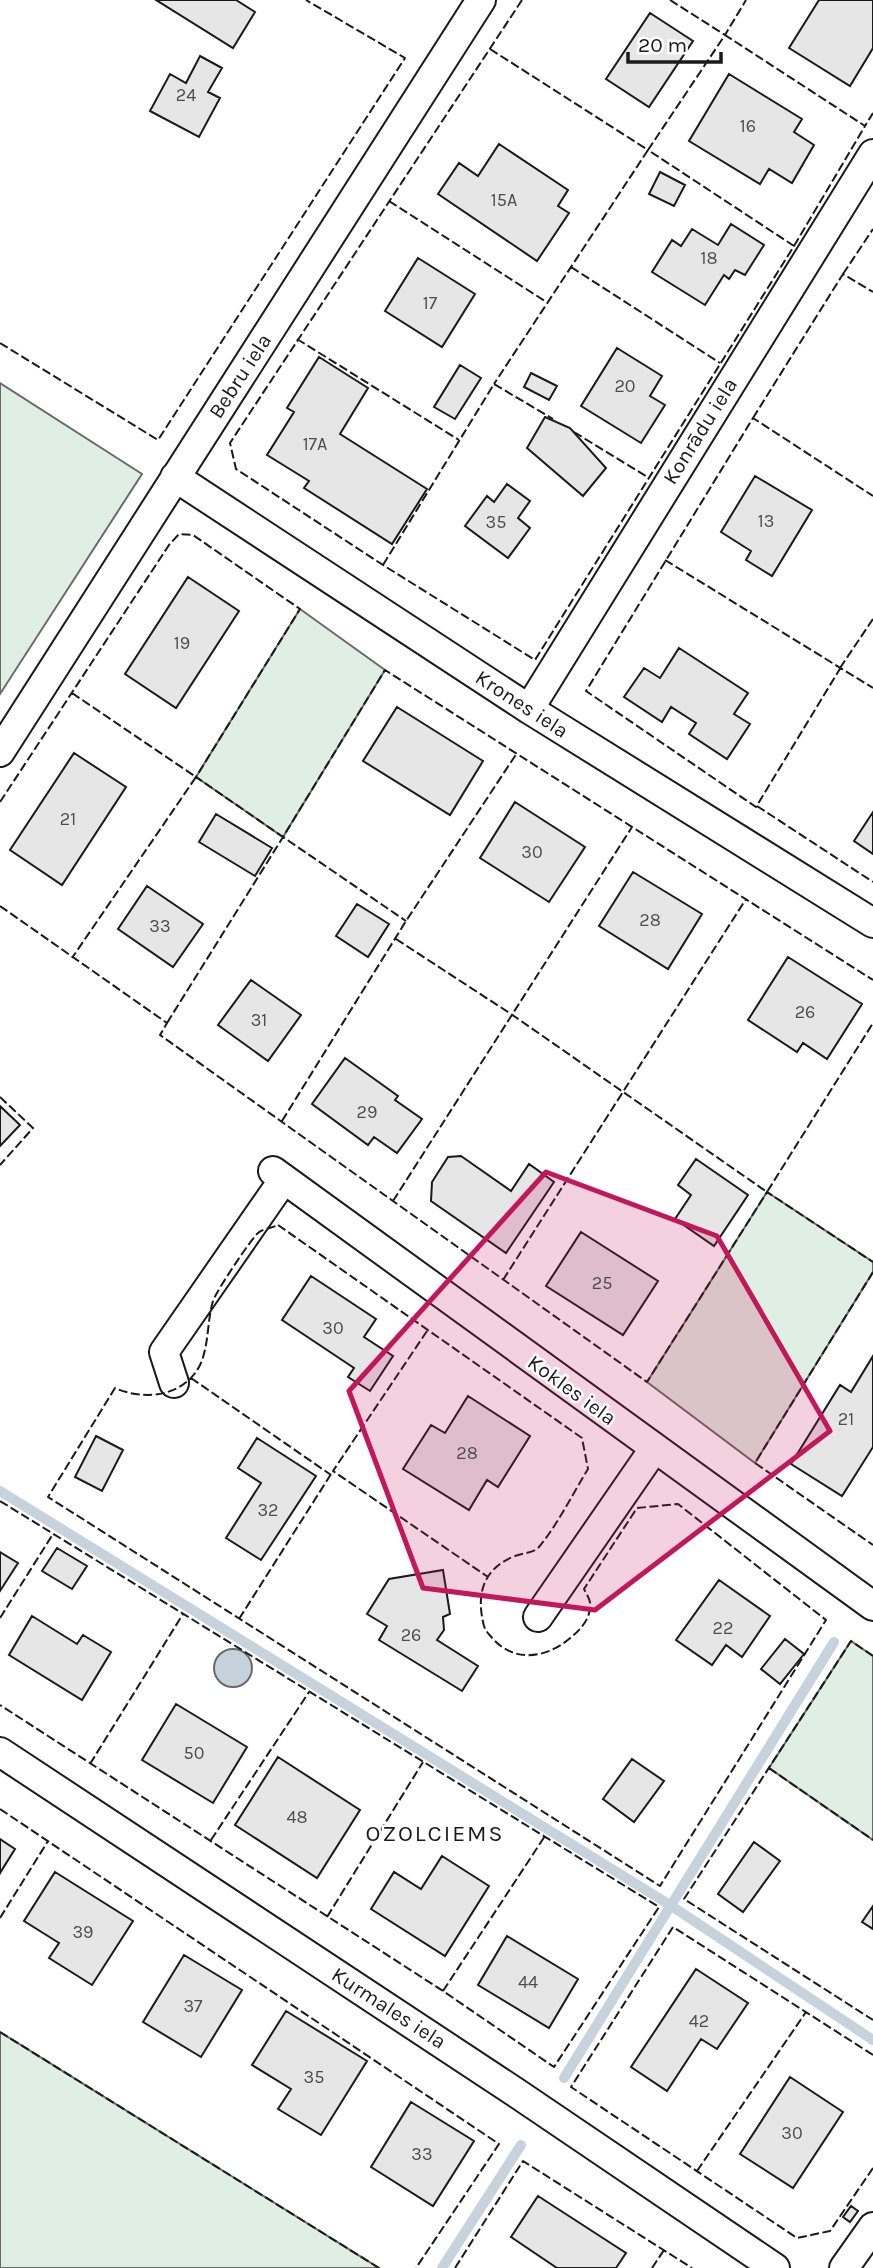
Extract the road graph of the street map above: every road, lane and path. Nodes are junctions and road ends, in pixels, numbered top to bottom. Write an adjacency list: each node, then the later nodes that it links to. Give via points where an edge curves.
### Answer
1 (481, 0): 3 (street, Bebru iela)
2 (873, 154): 4 (street, Konrādu iela)
3 (175, 477): 4 (street, Krones iela); 5 (street, Bebru iela)
4 (529, 709): 6 (street, Krones iela)
5 (0, 752)
6 (873, 923)
7 (174, 1383): 8 (street, Kokles iela, via 164,1352 278,1175)
8 (654, 1449): 9 (street, Kokles iela); 10 (street)
9 (873, 1606)
10 (538, 1617)
11 (0, 1752): 13 (street, Kurmales iela)
12 (873, 2227): 14 (street)
13 (775, 2268)
14 (844, 2268)

